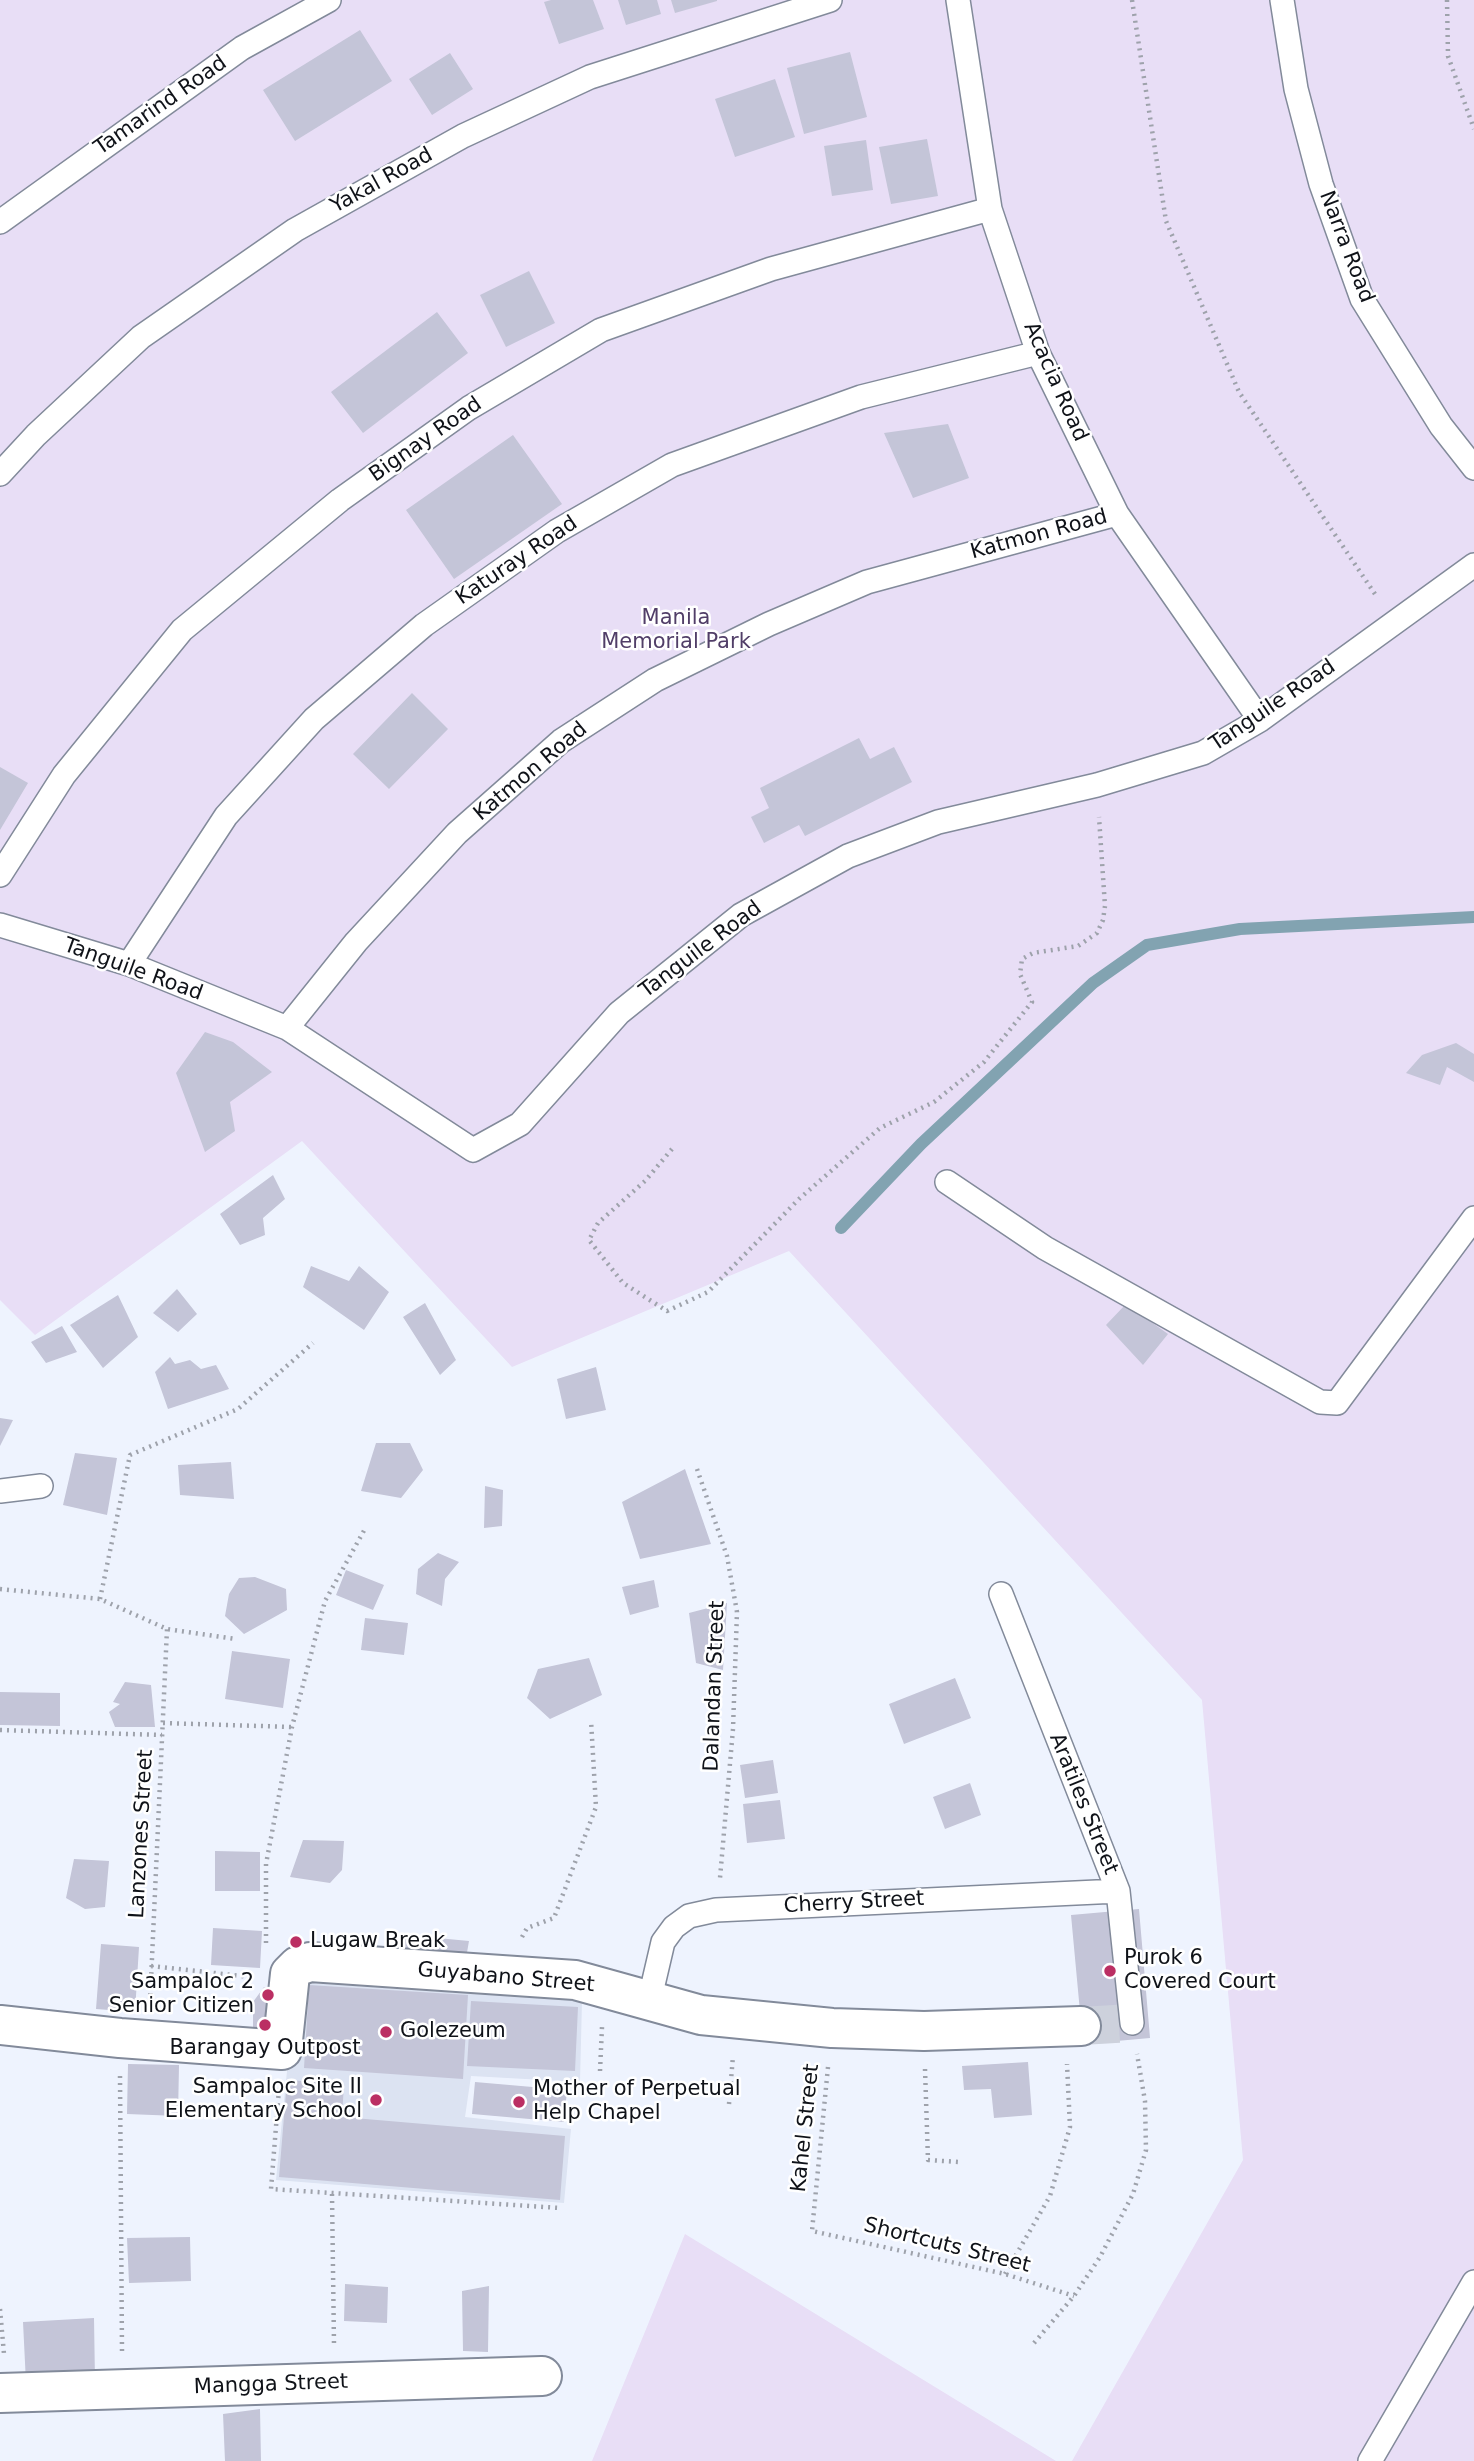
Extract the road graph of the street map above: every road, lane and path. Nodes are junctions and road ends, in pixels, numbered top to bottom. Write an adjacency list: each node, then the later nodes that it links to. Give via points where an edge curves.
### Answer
1 (329, 0): 9 (lane, Tamarind Road, via 243,48)
2 (829, 0): 12 (lane, Yakal Road, via 590,77 463,135 307,223 141,337)
3 (958, 0): 8 (lane, Acacia Road)
4 (1132, 0): 15 (path, via 1166,221 1239,393)
5 (1282, 0): 11 (lane, Narra Road, via 1296,89 1321,184 1363,299 1441,426)
6 (1447, 0): 7 (path, via 1448,56)
7 (1474, 129)
8 (990, 209): 10 (lane, Acacia Road); 18 (lane, Bignay Road, via 771,269 601,330 469,408 340,500 182,631 64,775)
9 (0, 222)
10 (1038, 353): 13 (lane, Acacia Road); 20 (lane, Katuray Road, via 861,397 671,465 557,531 424,625 314,719 226,816)
11 (1474, 468)
12 (0, 474)
13 (1117, 514): 16 (lane, Acacia Road); 21 (lane, Katmon Road, via 867,582 655,680 561,741 457,833 356,942)
14 (1474, 565): 15 (lane, Tanguile Road)
15 (1395, 623): 16 (lane, Tanguile Road)
16 (1260, 720): 17 (lane, Tanguile Road, via 1203,753)
17 (1097, 785): 21 (lane, Tanguile Road, via 938,822 848,856 741,915 619,1013 520,1124 473,1150); 22 (path, via 1105,906 1097,933 1078,946 1033,953 1023,959 1020,974 1032,1002 985,1062 934,1102 880,1128 799,1199 708,1292 667,1311 623,1283 589,1240 598,1223 645,1181)
18 (0, 875)
19 (0, 925): 20 (lane, Tanguile Road)
20 (129, 964): 21 (lane, Tanguile Road)
21 (287, 1028)
22 (672, 1149)
23 (947, 1182): 24 (lane, via 1045,1248 1320,1402 1337,1403)
24 (1474, 1217)
25 (313, 1343): 32 (path, via 238,1409 130,1455)
26 (697, 1469): 41 (path, Dalandan Street, via 727,1556 737,1612 733,1729)
27 (41, 1486): 28 (lane)
28 (0, 1491)
29 (366, 1527): 37 (path, via 325,1601)
30 (0, 1589): 32 (path)
31 (1001, 1594): 40 (lane, Aratiles Street)
32 (100, 1599): 33 (path)
33 (167, 1629): 34 (path); 36 (path, Lanzones Street)
34 (236, 1639)
35 (591, 1720): 44 (path, via 596,1807 554,1918 527,1928)
36 (163, 1723): 37 (path); 39 (path, Lanzones Street)
37 (292, 1727): 42 (path, via 266,1864)
38 (0, 1730): 39 (path)
39 (162, 1735): 43 (path, Lanzones Street)
40 (1118, 1891): 41 (lane, Cherry Street); 48 (lane, Aratiles Street)
41 (716, 1910): 46 (lane, Cherry Street, via 689,1916 663,1942)
42 (266, 1953)
43 (151, 1966): 45 (path); 53 (path, Lanzones Street)
44 (500, 1974): 46 (street, Guyabano Street, via 575,1980); 54 (street, Guyabano Street, via 310,1962 298,1966 287,1984)
45 (253, 1978)
46 (649, 2002): 47 (street, Guyabano Street)
47 (736, 2020): 51 (street, Guyabano Street); 56 (path)
48 (1132, 2023)
49 (0, 2025): 53 (street)
50 (1073, 2027): 52 (street, Guyabano Street); 61 (path, via 1070,2127 1050,2196)
51 (832, 2028): 52 (street, Guyabano Street); 60 (path, Kahel Street)
52 (924, 2031): 57 (path, via 928,2160)
53 (134, 2040): 54 (street); 67 (path, Lanzones Street)
54 (282, 2050): 58 (path, via 271,2189)
55 (1136, 2052): 63 (path, via 1146,2101 1146,2150 1133,2194)
56 (729, 2104)
57 (959, 2162)
58 (332, 2194): 59 (path); 66 (path)
59 (560, 2208)
60 (812, 2231): 61 (path, Shortcuts Street)
61 (1005, 2274): 63 (path, Shortcuts Street)
62 (1474, 2282): 69 (lane)
63 (1074, 2296): 64 (path)
64 (1034, 2343)
65 (542, 2376): 66 (street, Mangga Street)
66 (335, 2383): 67 (street, Mangga Street)
67 (122, 2390): 68 (street, Mangga Street)
68 (0, 2393)
69 (1370, 2461)

